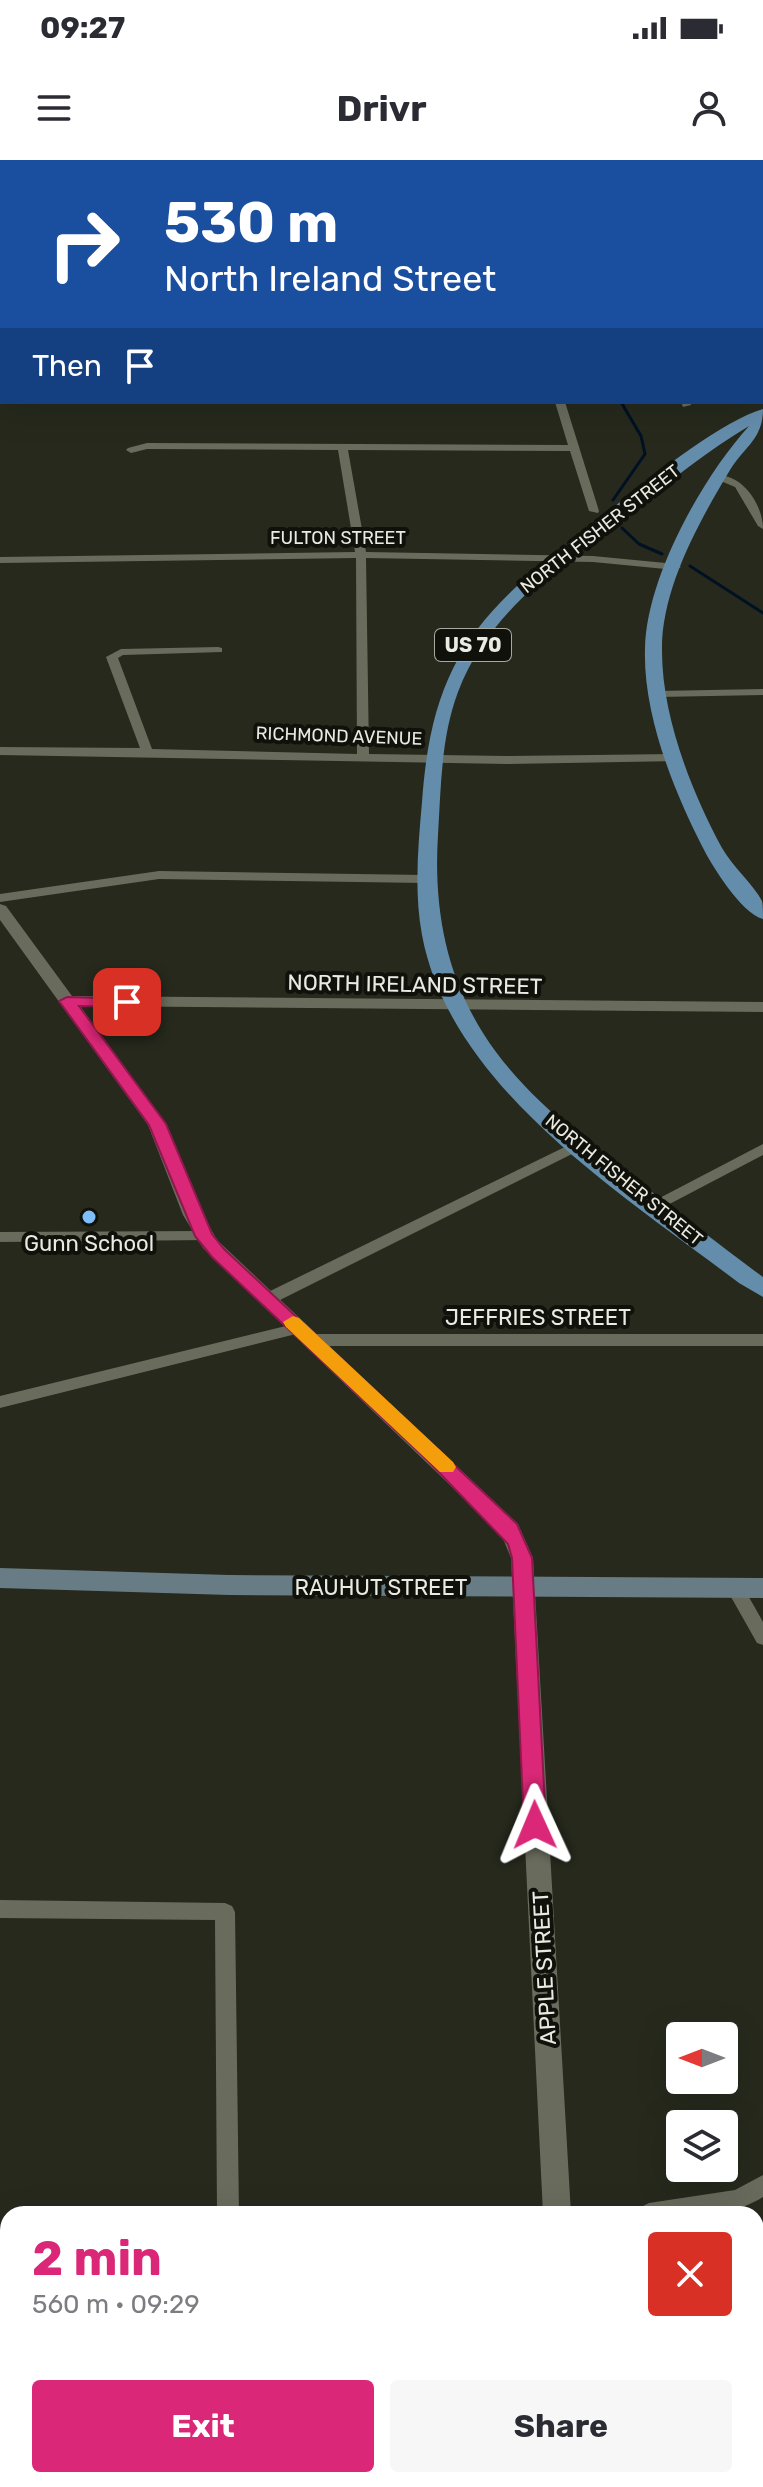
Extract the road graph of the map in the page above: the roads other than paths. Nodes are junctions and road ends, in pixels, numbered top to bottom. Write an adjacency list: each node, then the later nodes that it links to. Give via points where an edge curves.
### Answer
1 (561, 404): 4 (street)
2 (763, 416): 6 (main road, US 70); 10 (main road, NORTH FISHER STREET / US 70, via 726,431)
3 (343, 448): 4 (street); 5 (street); 9 (street)
4 (576, 448): 7 (street)
5 (131, 450)
6 (720, 477): 8 (street, via 739,485); 12 (main road, US 70)
7 (594, 511)
8 (763, 526)
9 (361, 555): 10 (street, FULTON STREET); 11 (street, FULTON STREET); 18 (street)
10 (558, 559): 12 (street, FULTON STREET); 19 (main road, NORTH FISHER STREET / US 70, via 511,599 470,649 446,699)
11 (0, 560)
12 (676, 567): 15 (main road, US 70, via 653,635)
13 (218, 650): 16 (street, via 121,652 112,657)
14 (763, 692): 15 (street)
15 (658, 694): 20 (main road, US 70)
16 (147, 750): 17 (street, RICHMOND AVENUE); 18 (street, RICHMOND AVENUE)
17 (0, 751)
18 (363, 755): 19 (street, RICHMOND AVENUE)
19 (436, 757): 20 (street, RICHMOND AVENUE); 21 (main road, NORTH FISHER STREET / US 70)
20 (676, 758): 24 (main road, US 70, via 707,841)
21 (425, 879): 22 (street, via 159,875); 26 (main road, NORTH FISHER STREET / US 70, via 431,939)
22 (0, 898)
23 (0, 909): 25 (street, APPLE STREET)
24 (763, 913)
25 (67, 1001): 26 (street, NORTH IRELAND STREET); 31 (street, APPLE STREET, via 157,1124)
26 (456, 1006): 27 (street, NORTH IRELAND STREET); 28 (main road, NORTH FISHER STREET / US 70, via 519,1094)
27 (763, 1007)
28 (577, 1146): 30 (main road, NORTH FISHER STREET / US 70); 34 (street)
29 (763, 1149): 30 (street)
30 (655, 1206): 33 (main road, NORTH FISHER STREET / US 70)
31 (204, 1236): 32 (street); 34 (street, APPLE STREET)
32 (1, 1241)
33 (763, 1289)
34 (268, 1299): 35 (street, APPLE STREET)
35 (305, 1334): 36 (street, JEFFRIES STREET); 37 (street, JEFFRIES STREET); 39 (street, APPLE STREET, via 510,1530 522,1558)
36 (763, 1340)
37 (0, 1402)
38 (0, 1578): 39 (main road, RAUHUT STREET)
39 (524, 1588): 40 (main road, RAUHUT STREET); 46 (street, APPLE STREET)
40 (735, 1588): 41 (main road, RAUHUT STREET); 42 (street)
41 (763, 1588)
42 (763, 1638)
43 (0, 1909): 45 (street, via 225,1912)
44 (763, 2185): 47 (street, via 739,2200)
45 (228, 2206)
46 (557, 2206)
47 (700, 2206)

